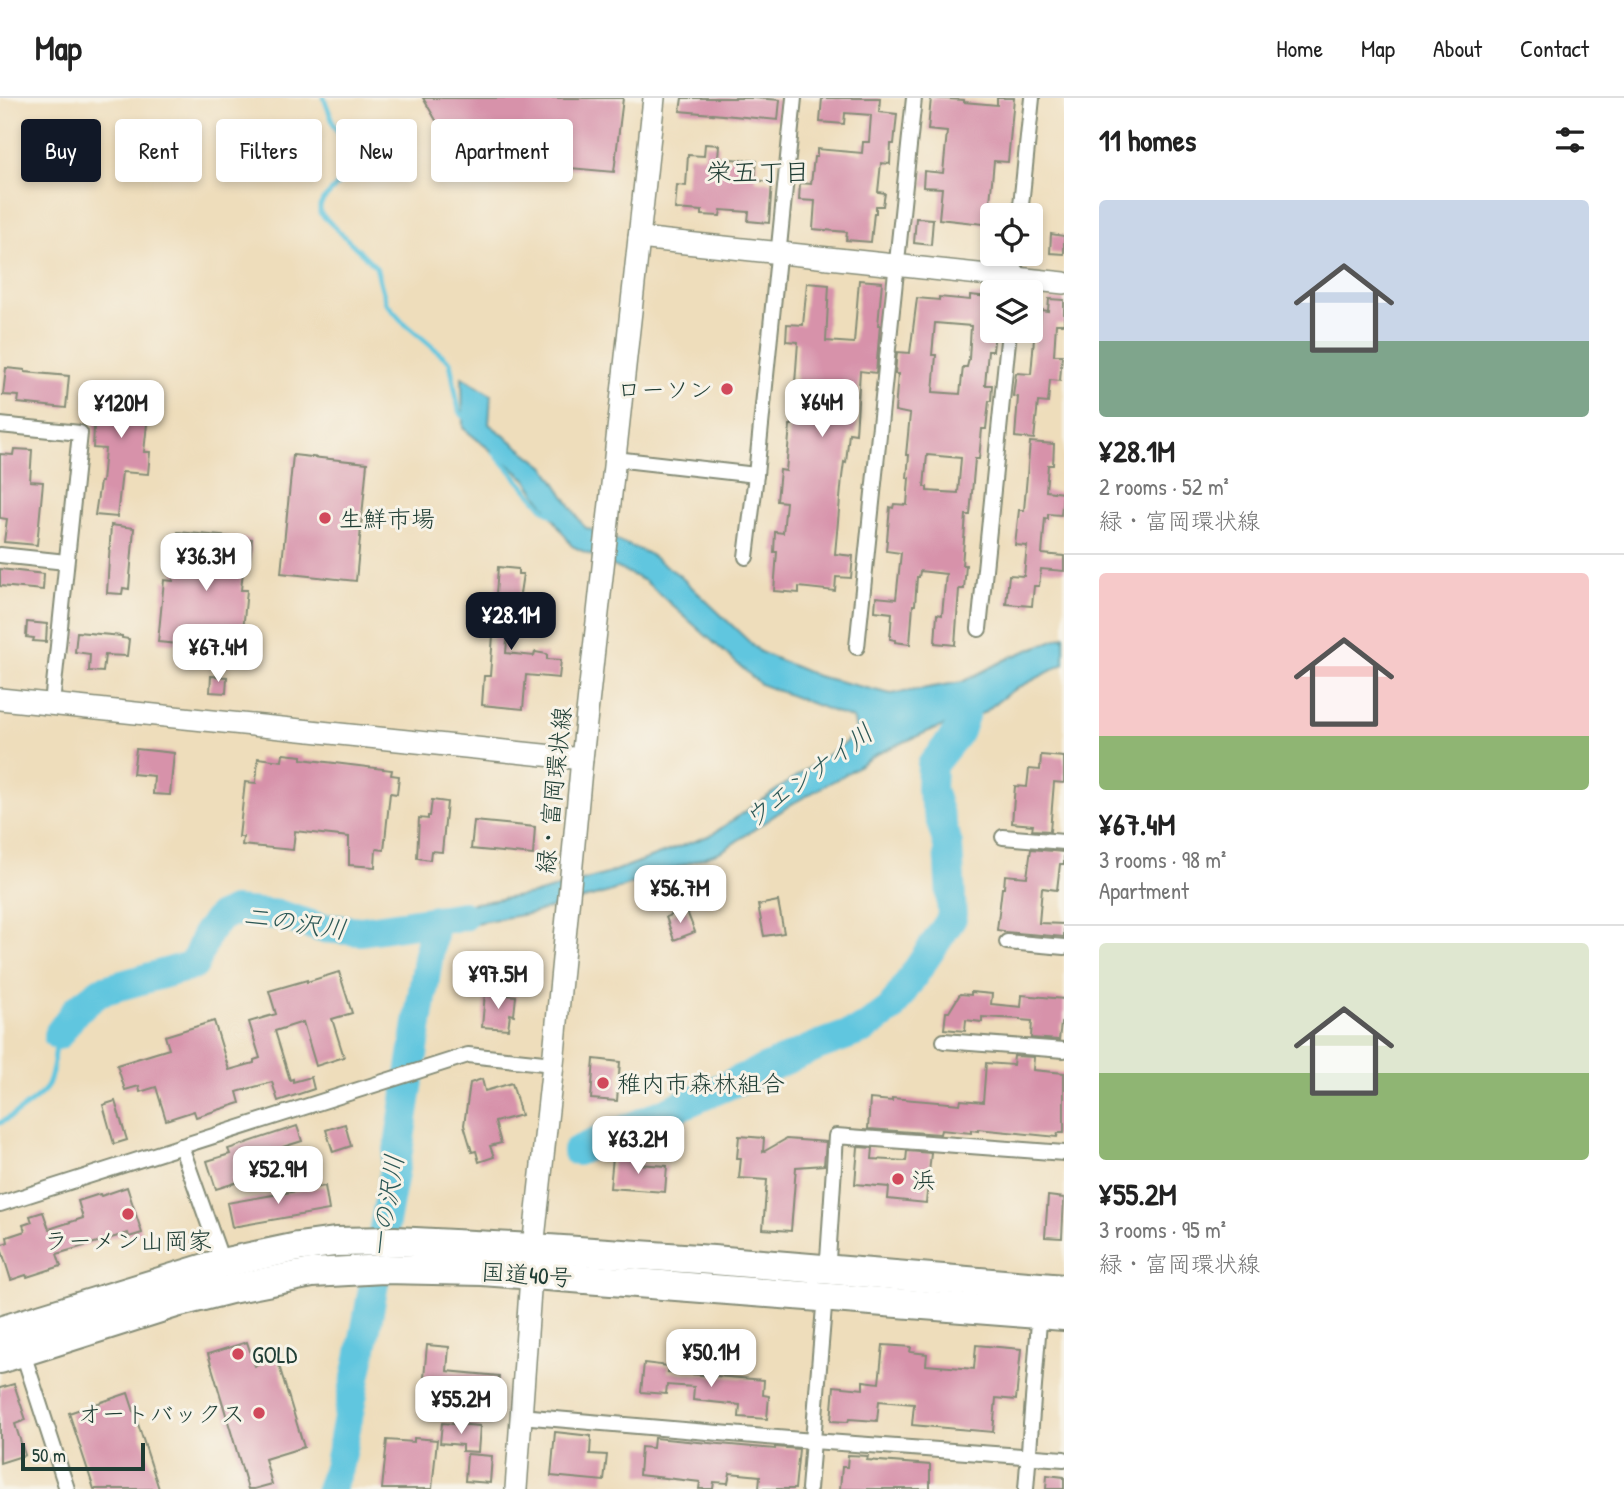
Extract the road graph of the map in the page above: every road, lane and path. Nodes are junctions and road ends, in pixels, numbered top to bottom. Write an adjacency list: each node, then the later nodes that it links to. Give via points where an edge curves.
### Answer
1 (653, 98): 6 (street, 緑・富岡環状線)
2 (794, 98): 7 (street)
3 (914, 98): 8 (street)
4 (1032, 98): 5 (street)
5 (1021, 203)
6 (639, 238): 7 (street); 14 (street, 緑・富岡環状線)
7 (778, 254): 8 (street); 15 (street)
8 (896, 266): 9 (street); 20 (street)
9 (982, 280)
10 (1064, 283): 11 (street)
11 (1043, 284)
12 (1008, 343): 19 (street)
13 (0, 425): 18 (street, via 80,433)
14 (615, 459): 15 (street); 23 (street, 緑・富岡環状線)
15 (756, 475): 17 (street)
16 (0, 555): 18 (street)
17 (746, 557)
18 (66, 562): 22 (street)
19 (979, 629)
20 (857, 646)
21 (0, 699): 22 (street)
22 (52, 704): 23 (street)
23 (582, 759): 30 (street, 緑・富岡環状線)
24 (1003, 837): 25 (street)
25 (1064, 842)
26 (1007, 942): 27 (street)
27 (1064, 947)
28 (944, 1041): 29 (street)
29 (1064, 1050)
30 (553, 1064): 31 (street, via 468,1055); 35 (street, 緑・富岡環状線)
31 (181, 1146): 33 (street); 36 (street)
32 (1064, 1153): 37 (street, via 836,1136)
33 (0, 1204)
34 (421, 1255): 35 (highway, 国道40号); 36 (highway, 国道40号, via 344,1271); 36 (highway, 国道40号, via 362,1241 335,1242 298,1247)
35 (532, 1261): 37 (highway, 国道40号); 40 (street, 緑・富岡環状線)
36 (226, 1276): 39 (highway, 国道40号, via 167,1306)
37 (826, 1283): 38 (highway, 国道40号); 41 (street)
38 (1052, 1301): 42 (street)
39 (9, 1342): 44 (street)
40 (520, 1416): 41 (street); 45 (street, 緑・富岡環状線)
41 (813, 1441): 42 (street); 46 (street)
42 (1029, 1457): 43 (street); 47 (street)
43 (1064, 1459)
44 (67, 1489)
45 (516, 1489)
46 (809, 1489)
47 (1026, 1489)

